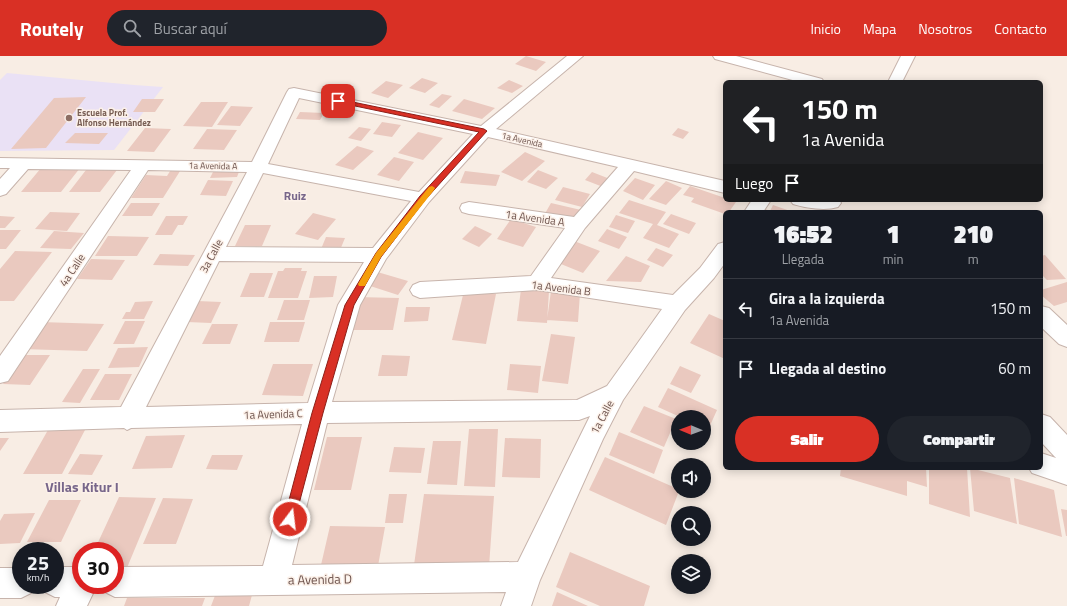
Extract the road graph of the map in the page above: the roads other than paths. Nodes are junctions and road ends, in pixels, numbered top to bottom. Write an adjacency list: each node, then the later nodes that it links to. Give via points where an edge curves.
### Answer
1 (720, 56): 4 (street)
2 (907, 56): 5 (street)
3 (567, 59): 7 (street)
4 (810, 80)
5 (896, 80)
6 (294, 92): 7 (street, 1a Avenida); 12 (street, 3a Calle)
7 (484, 131): 11 (street, 1a Avenida); 15 (street)
8 (0, 163): 9 (street, 1a Avenida A)
9 (23, 164): 10 (street, 1a Avenida A); 14 (street)
10 (143, 165): 12 (street, 1a Avenida A); 28 (street, 4a Calle)
11 (630, 165): 13 (street, 1a Avenida); 19 (street)
12 (258, 167): 15 (street, 1a Avenida A); 21 (street, 3a Calle)
13 (723, 188)
14 (0, 190)
15 (423, 198): 22 (street)
16 (813, 202): 17 (street)
17 (835, 205)
18 (468, 208): 19 (street, 1a Avenida A)
19 (578, 224): 23 (street)
20 (723, 252): 25 (street, 1a Calle)
21 (212, 254): 22 (street); 32 (street, 3a Calle)
22 (378, 255): 31 (street, via 349,305)
23 (537, 283): 24 (street, 1a Avenida B); 25 (street, 1a Avenida B)
24 (420, 290)
25 (678, 304): 29 (street, 1a Calle)
26 (1043, 316): 27 (street)
27 (1067, 338)
28 (0, 374)
29 (615, 393): 30 (street, 1a Avenida C); 35 (street, 1a Calle)
30 (579, 410): 31 (street, 1a Avenida C); 35 (street)
31 (318, 413): 32 (street, 1a Avenida C); 40 (street)
32 (126, 419): 33 (street, 1a Avenida C)
33 (0, 421)
34 (1043, 427): 36 (street)
35 (593, 434): 39 (street, 1a Calle)
36 (1067, 452)
37 (1043, 466): 38 (street)
38 (1067, 473)
39 (526, 577): 40 (street, a Avenida D); 46 (street, 1a Calle)
40 (274, 579): 41 (street, a Avenida D)
41 (124, 582)
42 (0, 583): 43 (street)
43 (12, 583)
44 (77, 594): 45 (street)
45 (71, 606)
46 (516, 606)

